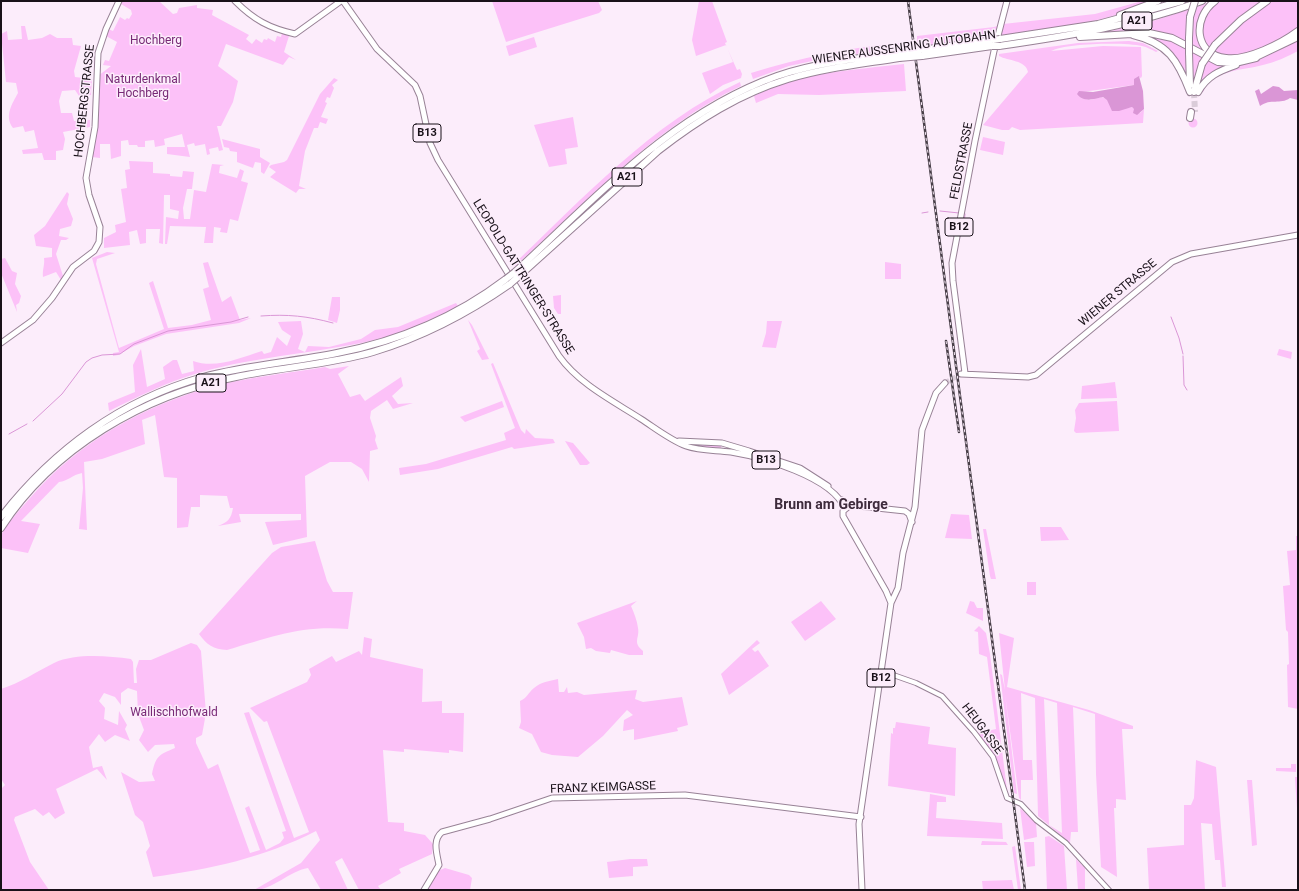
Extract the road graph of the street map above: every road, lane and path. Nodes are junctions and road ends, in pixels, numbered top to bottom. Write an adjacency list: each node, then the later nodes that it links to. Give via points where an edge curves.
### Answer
1 (119, 1): 23 (main road, HOCHBERGSTRASSE, via 103,36 96,65 95,123 86,178 101,232 100,242 94,251 73,267 33,320)
2 (235, 1): 11 (main road, via 270,27 295,34)
3 (342, 1): 11 (main road); 12 (main road, B13)
4 (1007, 1): 24 (main road, FELDSTRASSE / B12, via 995,43 952,263)
5 (1158, 1): 13 (highway)
6 (1182, 1): 13 (highway, WIENER AUSSENRING AUTOBAHN / A21)
7 (1195, 1): 20 (highway, bridge, via 1190,17 1189,38)
8 (1202, 1): 16 (highway, WIENER AUSSENRING AUTOBAHN / A21, via 1148,18)
9 (1215, 1): 14 (highway, via 1206,10 1199,26 1202,42 1212,54 1227,58 1245,56 1262,50)
10 (1267, 1): 20 (highway, bridge, via 1241,20 1215,46 1202,64)
11 (334, 6): 12 (main road)
12 (349, 11): 26 (main road, LEOPOLD-GATTRINGER-STRASSE / B13, via 377,49 415,86 420,96 430,143 565,364 592,387)
13 (1098, 24): 18 (highway, WIENER AUSSENRING AUTOBAHN / A21)
14 (1298, 30)
15 (1125, 34): 16 (highway, via 1084,37); 19 (highway, via 1149,34 1172,38 1210,58 1227,63); 20 (highway, via 1146,39 1169,53)
16 (1071, 35): 18 (highway, WIENER AUSSENRING AUTOBAHN / A21)
17 (1298, 37): 19 (highway)
18 (996, 43): 22 (highway, WIENER AUSSENRING AUTOBAHN / A21, bridge, via 899,56 816,72 746,91 705,116 658,151 516,275)
19 (1256, 58): 20 (highway, via 1218,72)
20 (1194, 92)
21 (1298, 235): 24 (main road, WIENER STRASSE, via 1191,254 1172,262 1036,375 1028,377)
22 (460, 313): 33 (highway, WIENER AUSSENRING AUTOBAHN / A21, via 370,346 204,377 144,399 89,431 62,452 39,473); 35 (highway, WIENER AUSSENRING AUTOBAHN / A21, via 432,331 371,352 236,377 178,393 146,406 99,433 66,457 22,501)
23 (1, 343)
24 (963, 374)
25 (945, 383): 29 (main road, B12, via 936,393 922,430)
26 (675, 440): 27 (main road, LEOPOLD-GATTRINGER-STRASSE / B13, via 697,449); 27 (main road, LEOPOLD-GATTRINGER-STRASSE / B13, via 722,443)
27 (748, 453): 28 (main road, LEOPOLD-GATTRINGER-STRASSE / B13)
28 (789, 466): 30 (main road, LEOPOLD-GATTRINGER-STRASSE / B13, via 809,472 829,486 847,504); 31 (main road, LEOPOLD-GATTRINGER-STRASSE / B13, via 830,491)
29 (916, 501): 32 (main road, via 912,509); 34 (main road, B12)
30 (856, 506): 31 (main road); 32 (main road)
31 (845, 509): 36 (main road, via 843,516)
32 (905, 512): 34 (main road, via 909,514)
33 (1, 517)
34 (912, 522): 37 (main road, B12)
35 (1, 528)
36 (886, 591): 37 (main road); 38 (main road)
37 (896, 593): 38 (main road, B12)
38 (891, 603): 39 (main road, B12)
39 (882, 671): 40 (main road, B12); 43 (street, HEUGASSE, via 942,696 993,757 1007,798 1022,804 1036,820 1066,844)
40 (860, 816): 41 (main road, FRANZ KEIMGASSE, via 685,795 552,798 490,819 446,830 438,835 436,850 439,864); 42 (main road, B12)
41 (424, 890)
42 (862, 890)
43 (1109, 890)

